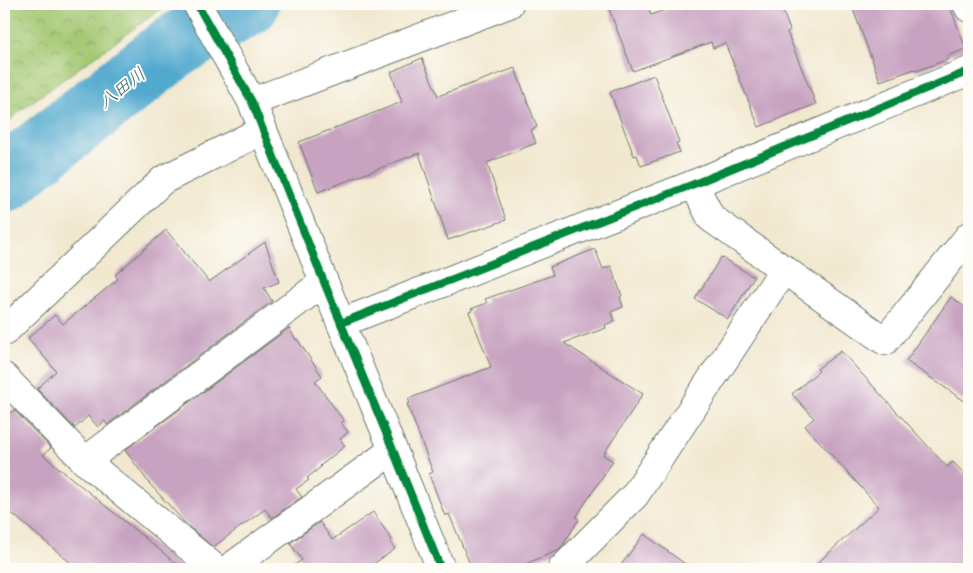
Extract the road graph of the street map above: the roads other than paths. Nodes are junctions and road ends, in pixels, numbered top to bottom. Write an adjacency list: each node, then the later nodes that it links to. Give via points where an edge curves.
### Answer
1 (197, 4): 6 (street)
2 (509, 4): 6 (street)
3 (968, 4): 4 (street)
4 (969, 8)
5 (969, 71): 8 (street)
6 (252, 102): 7 (street)
7 (263, 130): 11 (street); 13 (street, via 163,180)
8 (694, 184): 10 (street, via 711,218); 12 (street)
9 (969, 236): 10 (street, via 885,341)
10 (784, 269): 20 (street, via 635,495)
11 (324, 282): 12 (street); 16 (street)
12 (341, 323): 15 (street)
13 (4, 332)
14 (4, 377): 16 (street)
15 (393, 450): 18 (street); 19 (street)
16 (85, 461): 17 (street)
17 (216, 569)
18 (228, 569)
19 (441, 569)
20 (562, 569)

